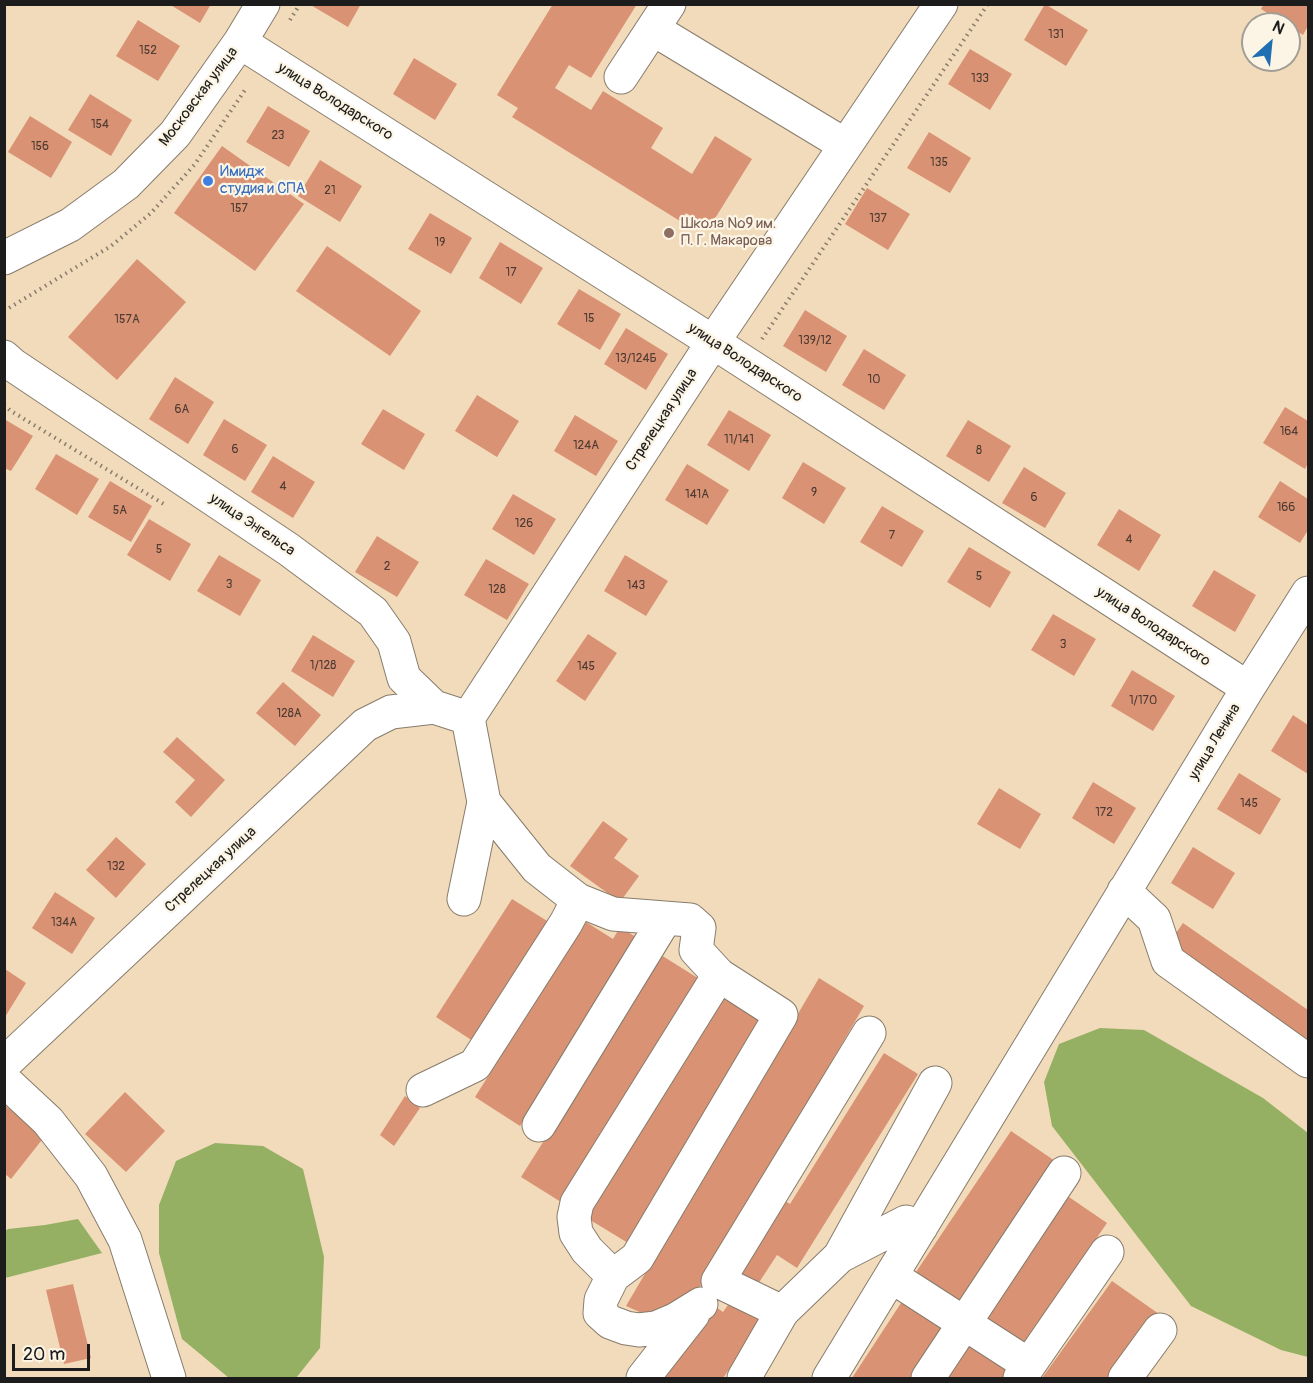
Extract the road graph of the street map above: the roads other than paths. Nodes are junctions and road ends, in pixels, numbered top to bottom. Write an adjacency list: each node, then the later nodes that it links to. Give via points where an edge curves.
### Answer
1 (263, 4): 4 (street, Московская улица)
2 (941, 4): 6 (street, Стрелецкая улица)
3 (661, 17): 5 (street); 6 (street)
4 (240, 42): 7 (street, Московская улица, via 175,134 126,184 70,225); 8 (street, улица Володарского)
5 (621, 77)
6 (845, 145): 8 (street, Стрелецкая улица)
7 (4, 258)
8 (720, 331): 11 (street, улица Володарского); 13 (street, Стрелецкая улица)
9 (4, 357): 12 (street, улица Энгельса, via 288,549 373,612 394,642 404,678)
10 (1308, 594): 11 (street, улица Ленина)
11 (1248, 688): 15 (street, улица Ленина)
12 (434, 707): 13 (street, улица Энгельса); 22 (street, Стрелецкая улица, via 391,712 365,725)
13 (468, 718): 14 (street)
14 (484, 802): 16 (street); 17 (street, via 537,868)
15 (1124, 891): 21 (street, via 1154,919 1168,961); 29 (street, улица Ленина)
16 (464, 899)
17 (578, 900): 18 (street, via 614,914); 25 (street, via 474,1065)
18 (665, 919): 19 (street, via 690,920 699,928 696,950); 26 (street)
19 (719, 975): 32 (street, via 577,1203 576,1233); 32 (street, via 781,1014 637,1258)
20 (869, 1033): 34 (street)
21 (1308, 1061)
22 (4, 1064)
23 (4, 1080): 39 (street, via 48,1121 91,1176 125,1240)
24 (935, 1083): 28 (street)
25 (423, 1090)
26 (539, 1125)
27 (1064, 1173): 36 (street)
28 (882, 1180): 29 (street); 31 (street)
29 (913, 1225): 31 (street); 33 (street, улица Ленина)
30 (1107, 1252): 38 (street)
31 (840, 1256): 35 (street)
32 (613, 1276): 34 (street, via 601,1300 600,1313 626,1328 656,1328 675,1320)
33 (891, 1276): 36 (street); 42 (street, улица Ленина)
34 (710, 1293): 35 (street); 40 (street)
35 (782, 1312): 41 (street)
36 (964, 1323): 38 (street); 43 (street)
37 (1160, 1330): 44 (street)
38 (1024, 1372)
39 (169, 1378)
40 (643, 1378)
41 (744, 1378)
42 (829, 1378)
43 (928, 1378)
44 (1125, 1378)

